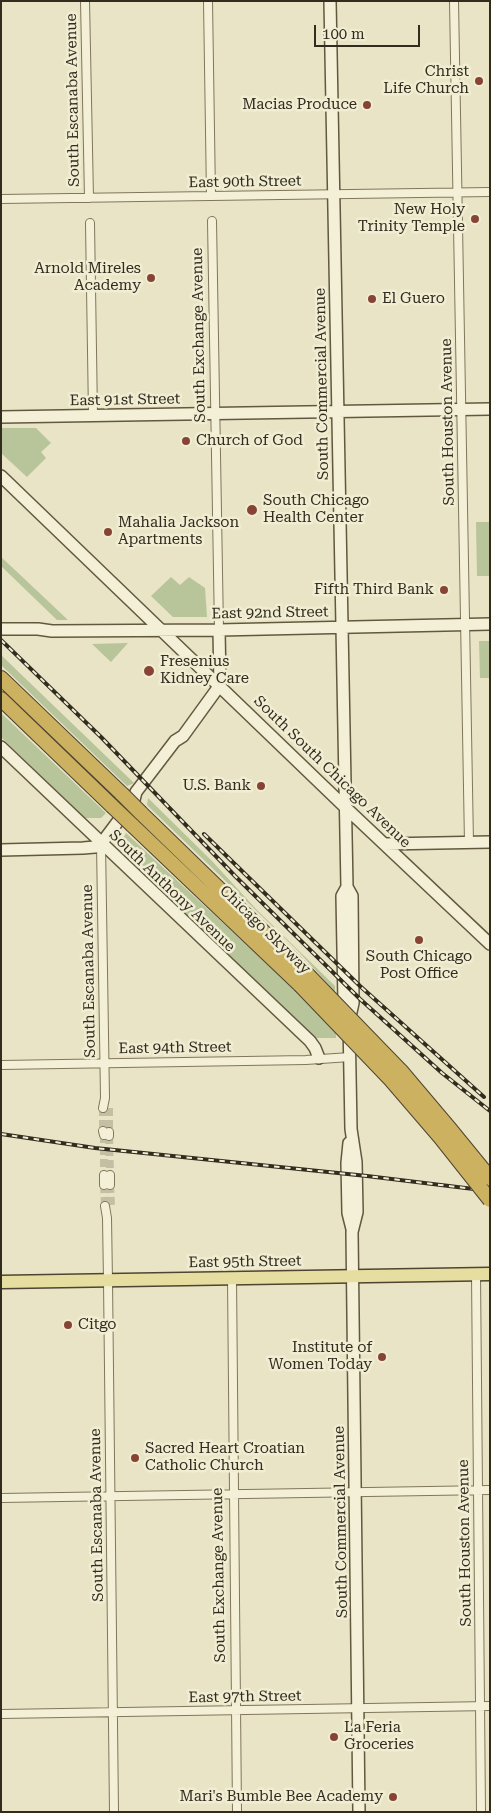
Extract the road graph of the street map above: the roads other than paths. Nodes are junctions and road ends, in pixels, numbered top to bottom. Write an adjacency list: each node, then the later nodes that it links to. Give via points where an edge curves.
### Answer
1 (85, 1): 9 (street, South Escanaba Avenue)
2 (208, 1): 8 (street)
3 (330, 1): 7 (main road, South Commercial Avenue)
4 (454, 1): 5 (street, South Houston Avenue)
5 (458, 192): 6 (street, East 90th Street); 7 (street, East 90th Street); 13 (street, South Houston Avenue)
6 (490, 192)
7 (333, 195): 8 (street, East 90th Street); 15 (main road, South Commercial Avenue)
8 (211, 196): 9 (street, East 90th Street)
9 (89, 198): 10 (street, East 90th Street)
10 (1, 199)
11 (212, 221): 16 (street, South Exchange Avenue)
12 (90, 223): 17 (street)
13 (462, 409): 14 (main road, East 91st Street); 15 (main road, East 91st Street); 20 (street, South Houston Avenue)
14 (490, 409)
15 (337, 410): 16 (main road, East 91st Street); 22 (main road, South Commercial Avenue)
16 (215, 413): 17 (main road, East 91st Street); 25 (street, South Exchange Avenue)
17 (93, 415): 18 (main road, East 91st Street)
18 (1, 417)
19 (1, 476): 24 (main road, South South Chicago Avenue)
20 (465, 624): 21 (main road, East 92nd Street); 22 (main road, East 92nd Street); 35 (street, South Houston Avenue)
21 (490, 624)
22 (341, 626): 25 (main road, East 92nd Street); 33 (main road, South Commercial Avenue)
23 (1, 629): 26 (main road, East 92nd Street)
24 (161, 630): 25 (main road, East 92nd Street); 26 (main road, East 92nd Street); 29 (main road, South South Chicago Avenue)
25 (219, 630): 29 (main road, South Exchange Avenue)
26 (52, 631): 27 (main road, East 92nd Street, via 38,635)
27 (1, 636)
28 (1, 678): 32 (highway, Chicago Skyway, bridge)
29 (220, 685): 32 (main road, via 136,792); 33 (main road, South South Chicago Avenue)
30 (1, 699): 40 (highway, Chicago Skyway, bridge, via 132,825)
31 (1, 747): 36 (main road, South Anthony Avenue)
32 (138, 806): 36 (main road); 40 (highway, Chicago Skyway)
33 (346, 808): 37 (main road, South South Chicago Avenue); 41 (main road, South Commercial Avenue, via 347,887 352,896)
34 (490, 842): 35 (main road)
35 (469, 843): 37 (main road)
36 (101, 844): 38 (main road, via 83,848); 42 (main road, South Anthony Avenue, via 310,1041); 43 (street, South Escanaba Avenue)
37 (385, 844): 39 (main road, South South Chicago Avenue)
38 (1, 850)
39 (490, 944)
40 (304, 980): 47 (highway, Chicago Skyway, bridge, via 401,1071); 49 (highway, Chicago Skyway, bridge, via 446,1144)
41 (350, 1057): 42 (street, East 94th Street); 53 (main road, South Commercial Avenue, via 351,1129 347,1163)
42 (319, 1058): 43 (street, East 94th Street)
43 (104, 1063): 44 (street, East 94th Street); 45 (street, South Escanaba Avenue)
44 (1, 1065)
45 (106, 1108)
46 (107, 1175): 48 (street)
47 (490, 1178)
48 (107, 1185)
49 (490, 1200)
50 (108, 1206): 55 (street, South Escanaba Avenue)
51 (476, 1274): 52 (main road, East 95th Street); 53 (main road, East 95th Street); 57 (street, South Houston Avenue)
52 (490, 1274)
53 (353, 1276): 54 (main road, East 95th Street); 59 (main road, South Commercial Avenue)
54 (232, 1278): 55 (main road, East 95th Street); 60 (street, South Exchange Avenue)
55 (108, 1281): 56 (main road, East 95th Street); 61 (street, South Escanaba Avenue)
56 (1, 1282)
57 (478, 1490): 58 (street); 59 (street); 63 (street, South Houston Avenue)
58 (490, 1490)
59 (355, 1492): 60 (street); 65 (main road, South Commercial Avenue)
60 (233, 1494): 61 (street); 66 (street, South Exchange Avenue)
61 (110, 1496): 62 (street); 67 (street, South Escanaba Avenue)
62 (1, 1498)
63 (480, 1706): 64 (street, East 97th Street); 65 (street, East 97th Street); 72 (street, South Houston Avenue)
64 (490, 1706)
65 (358, 1708): 66 (street, East 97th Street); 71 (main road, South Commercial Avenue)
66 (236, 1710): 67 (street, East 97th Street); 70 (street, South Exchange Avenue)
67 (113, 1713): 68 (street, East 97th Street); 69 (street, South Escanaba Avenue)
68 (1, 1714)
69 (114, 1812)
70 (237, 1812)
71 (359, 1812)
72 (481, 1812)

